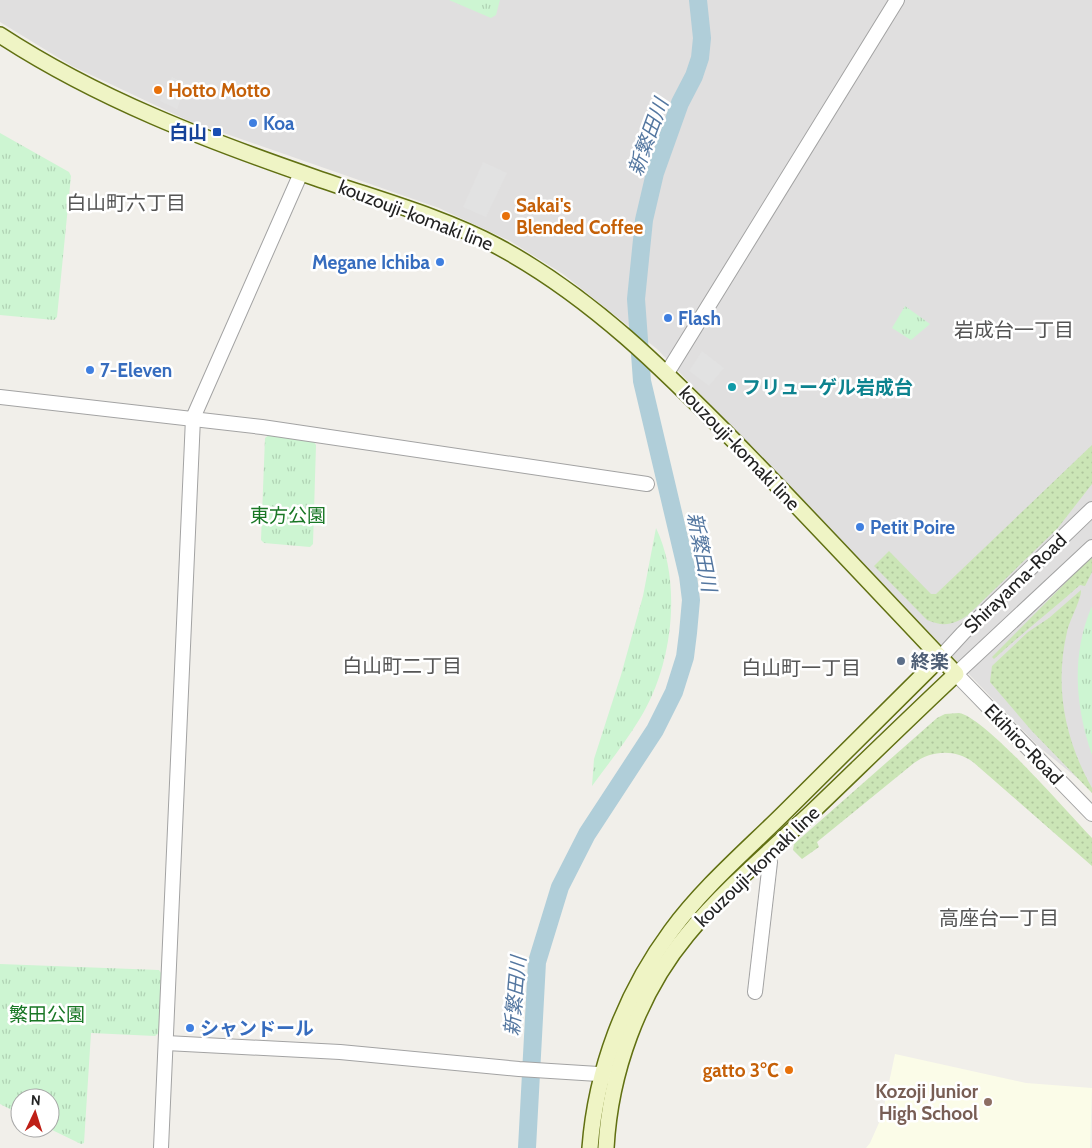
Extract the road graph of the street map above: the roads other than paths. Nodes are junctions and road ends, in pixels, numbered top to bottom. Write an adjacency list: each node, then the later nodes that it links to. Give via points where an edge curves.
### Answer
1 (897, 0): 4 (street)
2 (0, 35): 3 (main road, kouzouji-komaki line, via 32,56 129,106)
3 (301, 173): 4 (main road, kouzouji-komaki line, via 444,222 494,244 540,270 616,327); 6 (street)
4 (667, 373): 10 (main road, kouzouji-komaki line)
5 (0, 397): 6 (street)
6 (193, 418): 7 (street); 15 (street)
7 (647, 484)
8 (1092, 510): 10 (street, Shirayama-Road)
9 (1092, 546): 11 (street, Shirayama-Road)
10 (940, 658): 11 (main road, kouzouji-komaki line); 16 (main road, kouzouji-komaki line, via 723,873 672,929 631,997)
11 (956, 674): 12 (street, Ekihiro-Road); 16 (main road, kouzouji-komaki line, via 734,883 685,937 646,1001)
12 (1092, 814)
13 (770, 862): 14 (street)
14 (754, 992)
15 (166, 1042): 16 (street, via 340,1052); 17 (street)
16 (610, 1074): 18 (main road, kouzouji-komaki line); 19 (main road, kouzouji-komaki line)
17 (161, 1148)
18 (590, 1148)
19 (606, 1148)

